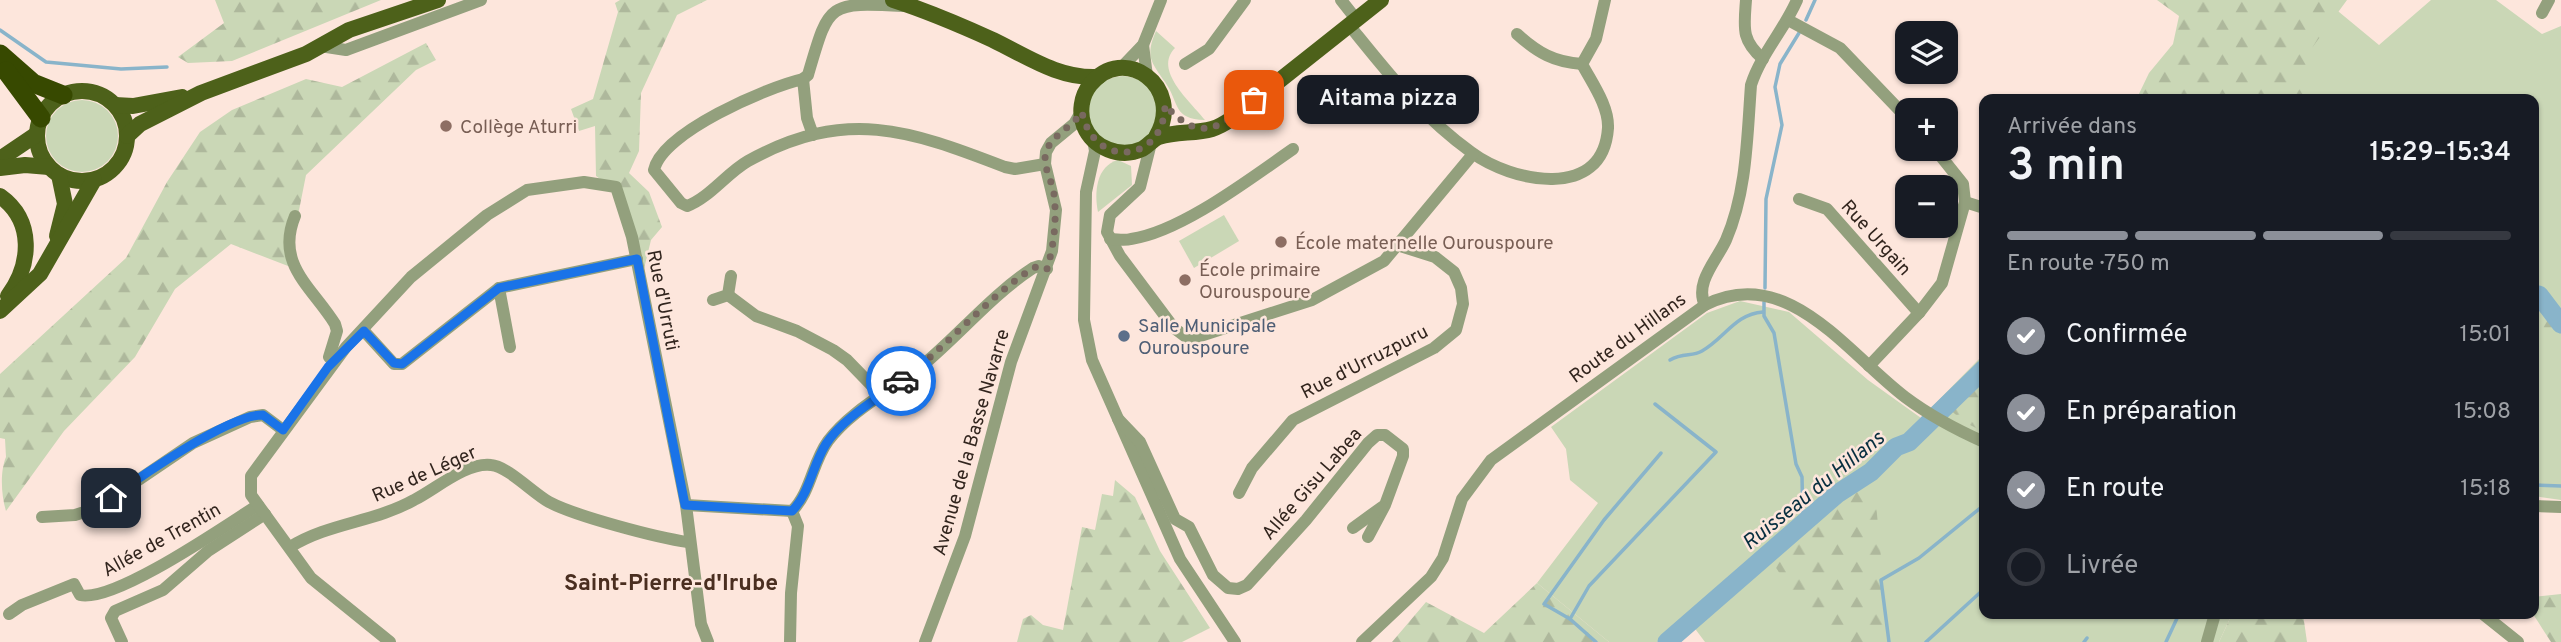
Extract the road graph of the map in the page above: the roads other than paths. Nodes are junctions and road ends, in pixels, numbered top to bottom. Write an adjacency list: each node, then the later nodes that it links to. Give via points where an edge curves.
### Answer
1 (438, 0): 12 (main road)
2 (481, 0): 19 (street, via 346,50)
3 (893, 0): 13 (main road)
4 (1161, 0): 18 (street)
5 (1245, 0): 22 (street, via 1209,49)
6 (1341, 0): 16 (street)
7 (1381, 0): 16 (main road)
8 (1605, 0): 23 (street, via 1596,38)
9 (1746, 0): 21 (street, via 1746,40)
10 (1797, 0): 15 (street)
11 (2549, 0): 14 (street)
12 (424, 2): 19 (main road)
13 (914, 7): 26 (main road); 29 (street, via 853,3 838,10 823,23)
14 (2542, 13)
15 (1788, 20): 21 (street); 35 (street, via 1840,48)
16 (1352, 22): 37 (main road, via 1225,122 1213,129); 45 (street, via 1407,98)
17 (1517, 34): 23 (street, via 1538,53)
18 (1143, 45): 25 (street); 27 (street)
19 (320, 46): 30 (main road)
20 (0, 54): 31 (highway, via 33,83)
21 (1763, 59): 66 (street, via 1751,85 1740,197 1725,241 1703,282)
22 (1185, 64)
23 (1582, 64): 45 (street, via 1608,126 1599,154 1587,169 1567,178 1540,179 1502,169)
24 (0, 66): 36 (highway, via 14,80)
25 (1121, 68): 27 (main road); 28 (main road)
26 (1054, 71): 28 (main road, via 1078,78); 32 (main road)
27 (1147, 76): 34 (main road)
28 (1098, 77): 32 (main road)
29 (803, 79): 38 (street); 38 (street, via 748,97 708,119 675,144 655,163 654,170 687,206 745,162)
30 (201, 93): 33 (main road); 40 (main road, via 140,124)
31 (63, 95): 33 (main road, via 91,92); 36 (main road, via 46,108)
32 (1083, 104): 39 (street, via 1074,124); 41 (main road)
33 (115, 105): 40 (main road)
34 (1165, 105): 37 (main road); 42 (main road, via 1162,128)
35 (1895, 105)
36 (39, 126): 46 (main road); 51 (main road, via 38,146)
37 (1196, 130): 42 (main road)
38 (813, 135): 48 (street, via 892,130 949,144 1015,169)
39 (1061, 135): 41 (street); 48 (street, via 1051,143)
40 (127, 136): 53 (main road, via 117,164)
41 (1092, 139): 44 (main road); 50 (street)
42 (1154, 140): 44 (main road); 52 (street)
43 (1293, 149): 59 (street, via 1153,234)
44 (1122, 152): 50 (street); 52 (street, via 1140,166)
45 (1473, 154): 60 (street)
46 (0, 159)
47 (1945, 161): 56 (street, via 1963,184)
48 (1045, 164): 63 (street, Avenue de la Basse Navarre, via 1056,210)
49 (0, 168): 51 (main road, via 25,164)
50 (1093, 168): 74 (street, via 1086,192 1084,320 1092,360)
51 (54, 171): 53 (main road, via 82,181); 61 (main road, via 65,204)
52 (1143, 179): 59 (street, via 1135,193 1110,215)
53 (94, 180): 61 (main road)
54 (0, 196): 67 (main road, via 15,211 27,244 20,279)
55 (1799, 199): 68 (street, Rue Urgain, via 1827,209)
56 (1965, 202): 57 (street); 68 (street, via 1942,283)
57 (1979, 206)
58 (295, 216): 71 (street, via 287,247 300,276 335,324)
59 (1110, 239): 60 (street, via 1174,328 1194,338 1330,292 1384,261)
60 (1397, 245): 77 (street, Rue d'Urruzpuru, via 1435,257 1454,272 1463,304 1456,330 1434,348 1293,420 1252,468)
61 (55, 253): 67 (main road, via 30,284)
62 (637, 259): 65 (street); 69 (street, Rue d'Urruti, via 616,187 584,182 527,190 503,203 411,277); 78 (street, Rue d'Urruti)
63 (1047, 269): 73 (street, via 1039,266 1029,271 998,294 923,365); 98 (street, Avenue de la Basse Navarre, via 1011,362 965,536)
64 (731, 276): 73 (street, via 719,299 833,350)
65 (499, 288): 69 (street, via 402,364 394,363); 70 (street)
66 (1705, 305): 72 (street, Route du Hillans, via 1729,295 1764,295 1805,312); 100 (street, Route du Hillans, via 1491,460 1462,499 1443,558 1431,576)
67 (0, 308)
68 (1920, 313): 72 (street)
69 (364, 331): 71 (street)
70 (510, 347)
71 (333, 361): 75 (street)
72 (1869, 366): 76 (street, Route du Hillans, via 1927,411)
73 (881, 396): 82 (street, via 828,442 813,467 803,502)
74 (1118, 419): 86 (street); 87 (street, Allée Gisu Labea, via 1140,442 1175,519)
75 (283, 430): 83 (street, via 251,476 248,491); 84 (street, via 263,415 250,416 193,443 97,508)
76 (1979, 439)
77 (1239, 493)
78 (685, 505): 82 (street); 89 (street, Rue d'Urruti)
79 (1385, 505): 85 (street); 87 (street, Allée Gisu Labea, via 1403,449 1385,435 1377,435 1306,520 1238,589 1219,582); 88 (street, Allée Gisu Labea)
80 (2539, 506): 81 (street)
81 (2561, 507)
82 (794, 509): 97 (street, via 798,526)
83 (262, 510): 90 (street); 91 (street, Allée de Trentin, via 105,593 80,595 74,584); 94 (street, via 163,590 115,611 111,618)
84 (42, 517)
85 (1353, 528)
86 (1166, 529): 87 (street); 99 (street)
87 (1192, 532)
88 (1368, 537)
89 (688, 542): 90 (street, Rue de Léger, via 565,509 502,468 488,464 390,512 316,532); 96 (street, Rue d'Urruti)
90 (290, 547): 95 (street, via 311,578)
91 (9, 614)
92 (2213, 619): 101 (street)
93 (2489, 619): 102 (street)
94 (122, 642)
95 (390, 642)
96 (708, 642)
97 (790, 642)
98 (925, 642)
99 (1234, 642)
100 (1362, 642)
101 (2207, 642)
102 (2518, 642)

